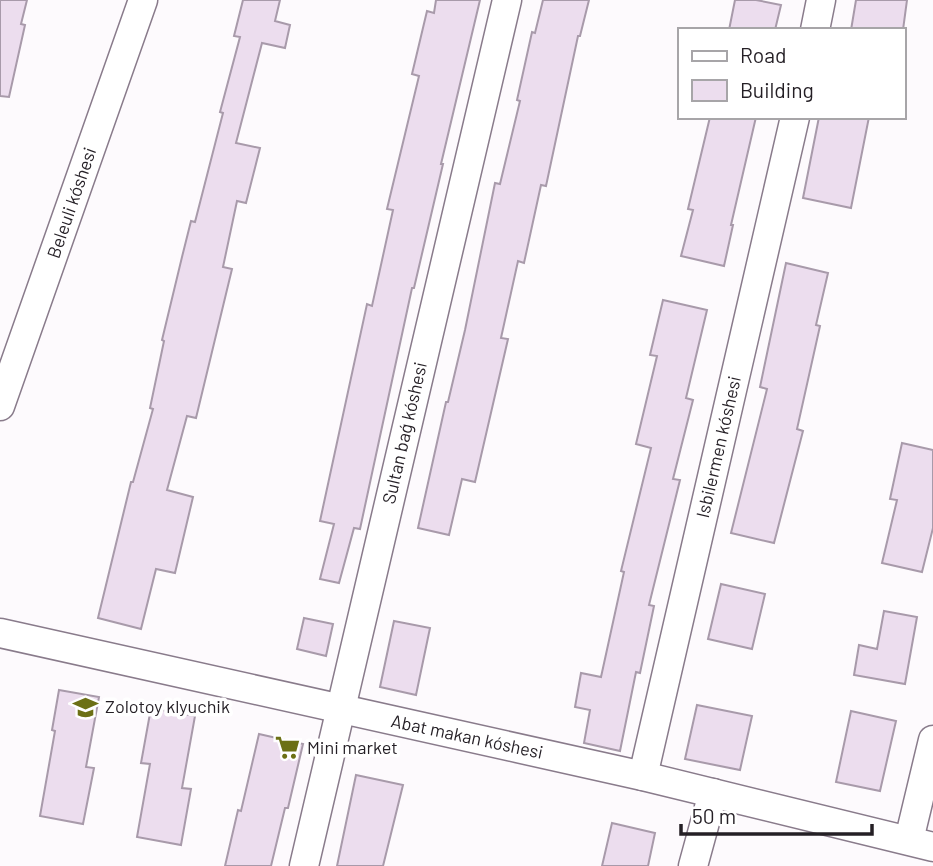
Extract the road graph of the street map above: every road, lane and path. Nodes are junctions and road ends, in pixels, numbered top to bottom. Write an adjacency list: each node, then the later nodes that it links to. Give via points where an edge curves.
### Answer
1 (143, 0): 6 (street, Beleuli kóshesi)
2 (507, 0): 8 (street, Sultan baǵ kóshesi)
3 (821, 0): 4 (street)
4 (815, 28)
5 (795, 119): 10 (street, Isbilermen kóshesi)
6 (0, 406)
7 (0, 633): 8 (street, Abat makan kóshesi)
8 (340, 709): 10 (street, Abat makan kóshesi); 13 (street, Sultan baǵ kóshesi)
9 (933, 740): 12 (street)
10 (643, 776): 11 (street, Abat makan kóshesi)
11 (713, 793): 12 (street, Abat makan kóshesi); 14 (street)
12 (921, 844)
13 (304, 866)
14 (693, 866)

